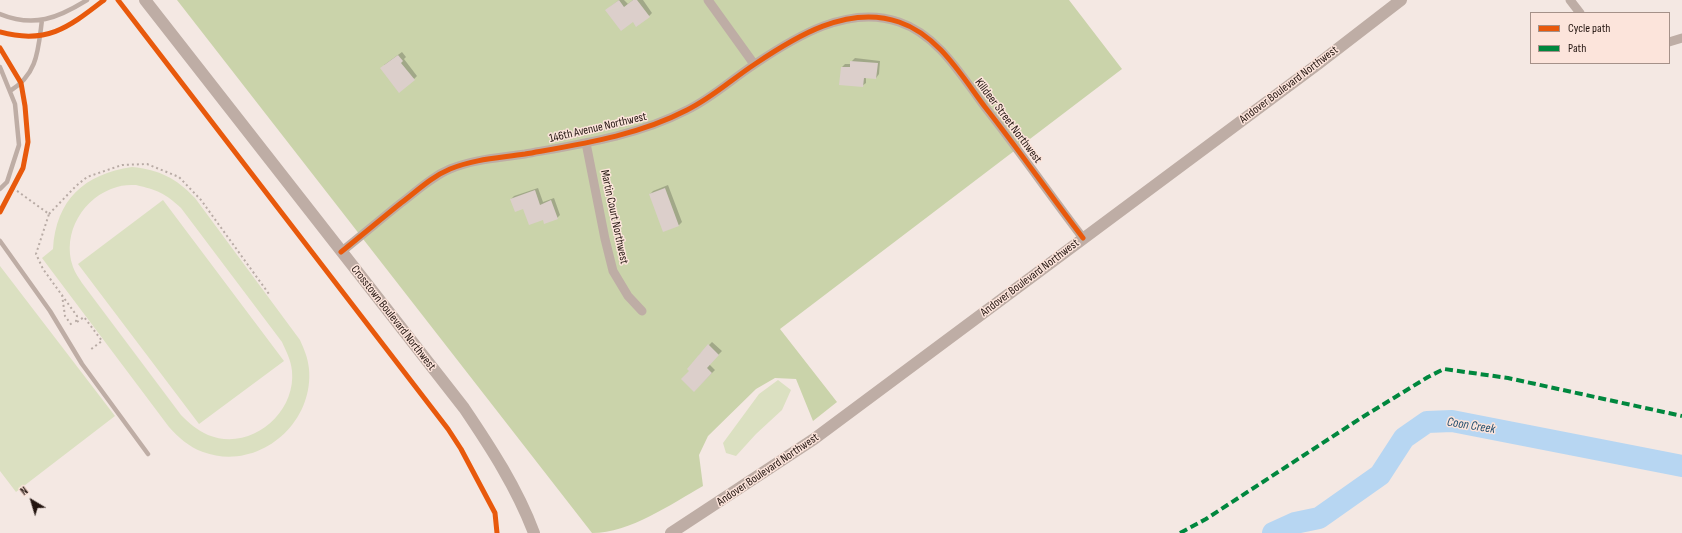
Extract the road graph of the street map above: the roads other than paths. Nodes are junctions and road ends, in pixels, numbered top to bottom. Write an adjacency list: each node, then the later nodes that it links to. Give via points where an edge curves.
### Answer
1 (87, 0): 8 (lane, via 62,15)
2 (146, 0): 19 (street, Crosstown Boulevard Northwest)
3 (708, 0): 12 (street)
4 (1401, 0): 17 (street, Andover Boulevard Northwest)
5 (1570, 0): 6 (street)
6 (1579, 12)
7 (0, 14): 8 (lane, via 13,19)
8 (42, 20): 14 (lane, via 38,56 30,72)
9 (908, 26): 12 (street, 146th Avenue Northwest, via 897,21 876,18 835,21 813,30); 17 (street, Killdeer Street Northwest, via 925,36 948,58)
10 (1682, 38): 11 (street)
11 (1670, 42)
12 (754, 64): 15 (street, 146th Avenue Northwest, via 690,109 663,122 645,129)
13 (0, 67): 14 (lane)
14 (10, 91): 16 (lane, via 15,104 19,145 7,182)
15 (586, 143): 19 (street, 146th Avenue Northwest, via 482,159 450,169 430,180); 20 (street, Martin Court Northwest, via 613,271 628,296)
16 (0, 189)
17 (1083, 238): 23 (street, Andover Boulevard Northwest, via 814,440)
18 (0, 241): 21 (lane, via 50,312 82,364)
19 (341, 252): 22 (street, Crosstown Boulevard Northwest, via 464,408 513,487)
20 (642, 310)
21 (148, 454)
22 (534, 533)
23 (671, 533)

